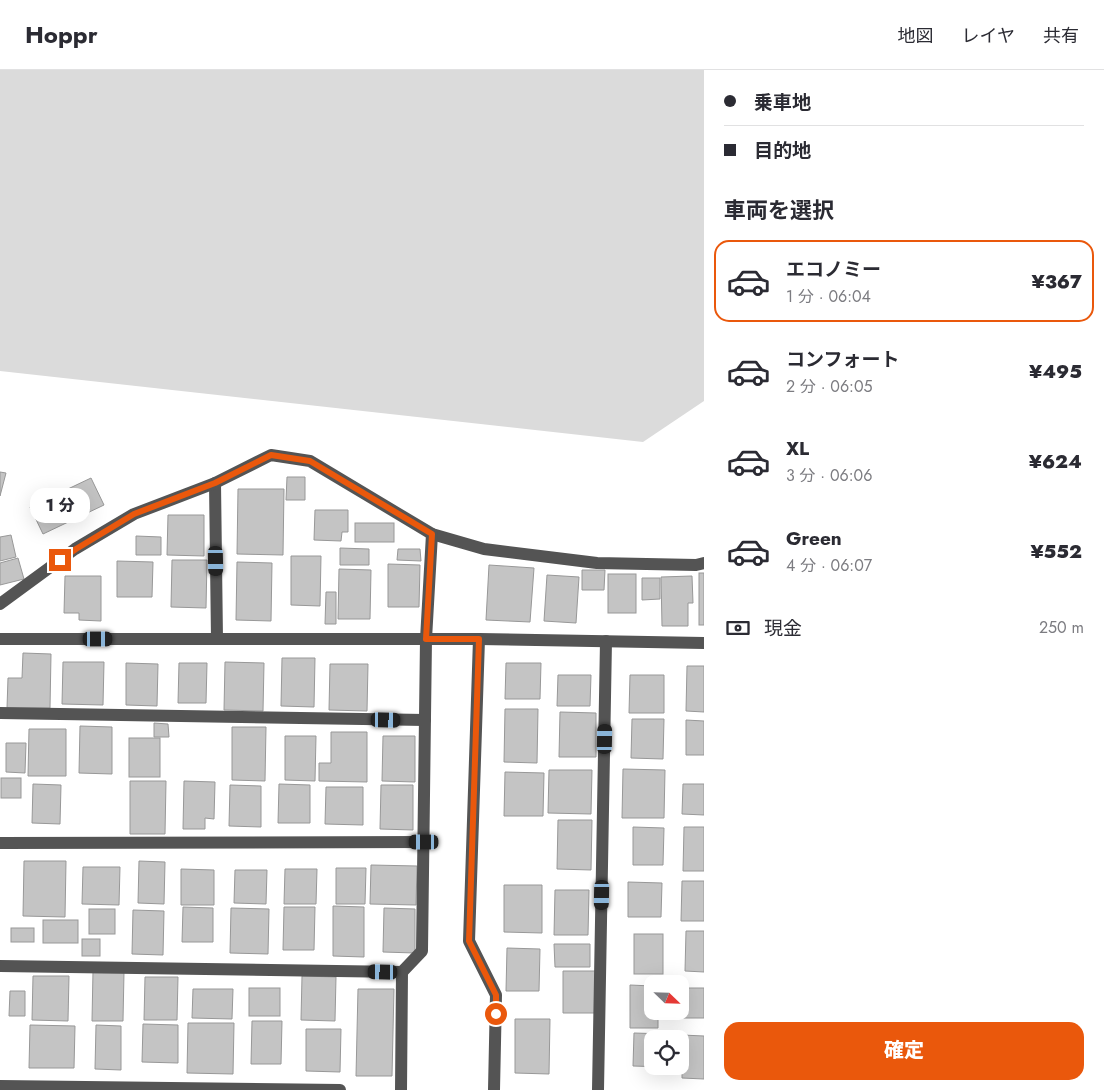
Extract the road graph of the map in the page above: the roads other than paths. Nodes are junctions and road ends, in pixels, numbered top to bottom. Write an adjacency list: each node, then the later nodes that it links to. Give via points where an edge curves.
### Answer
1 (215, 483): 2 (street, via 271,455 310,461); 4 (street, via 134,514 76,549); 6 (street)
2 (432, 534): 3 (street, via 484,550 597,563); 7 (street)
3 (704, 563)
4 (0, 604)
5 (0, 639): 6 (street)
6 (217, 639): 7 (street)
7 (426, 639): 8 (street); 12 (street)
8 (479, 639): 9 (street); 22 (street, via 469,941 496,995)
9 (606, 641): 10 (street); 23 (street)
10 (704, 642)
11 (0, 713): 12 (street)
12 (425, 720): 13 (street)
13 (424, 842): 14 (street); 16 (street, via 422,951)
14 (0, 843)
15 (0, 966): 16 (street)
16 (402, 972): 21 (street)
17 (0, 1086): 18 (street)
18 (161, 1089): 19 (street)
19 (293, 1090): 20 (street)
20 (340, 1090)
21 (401, 1090)
22 (494, 1090)
23 (598, 1090)

